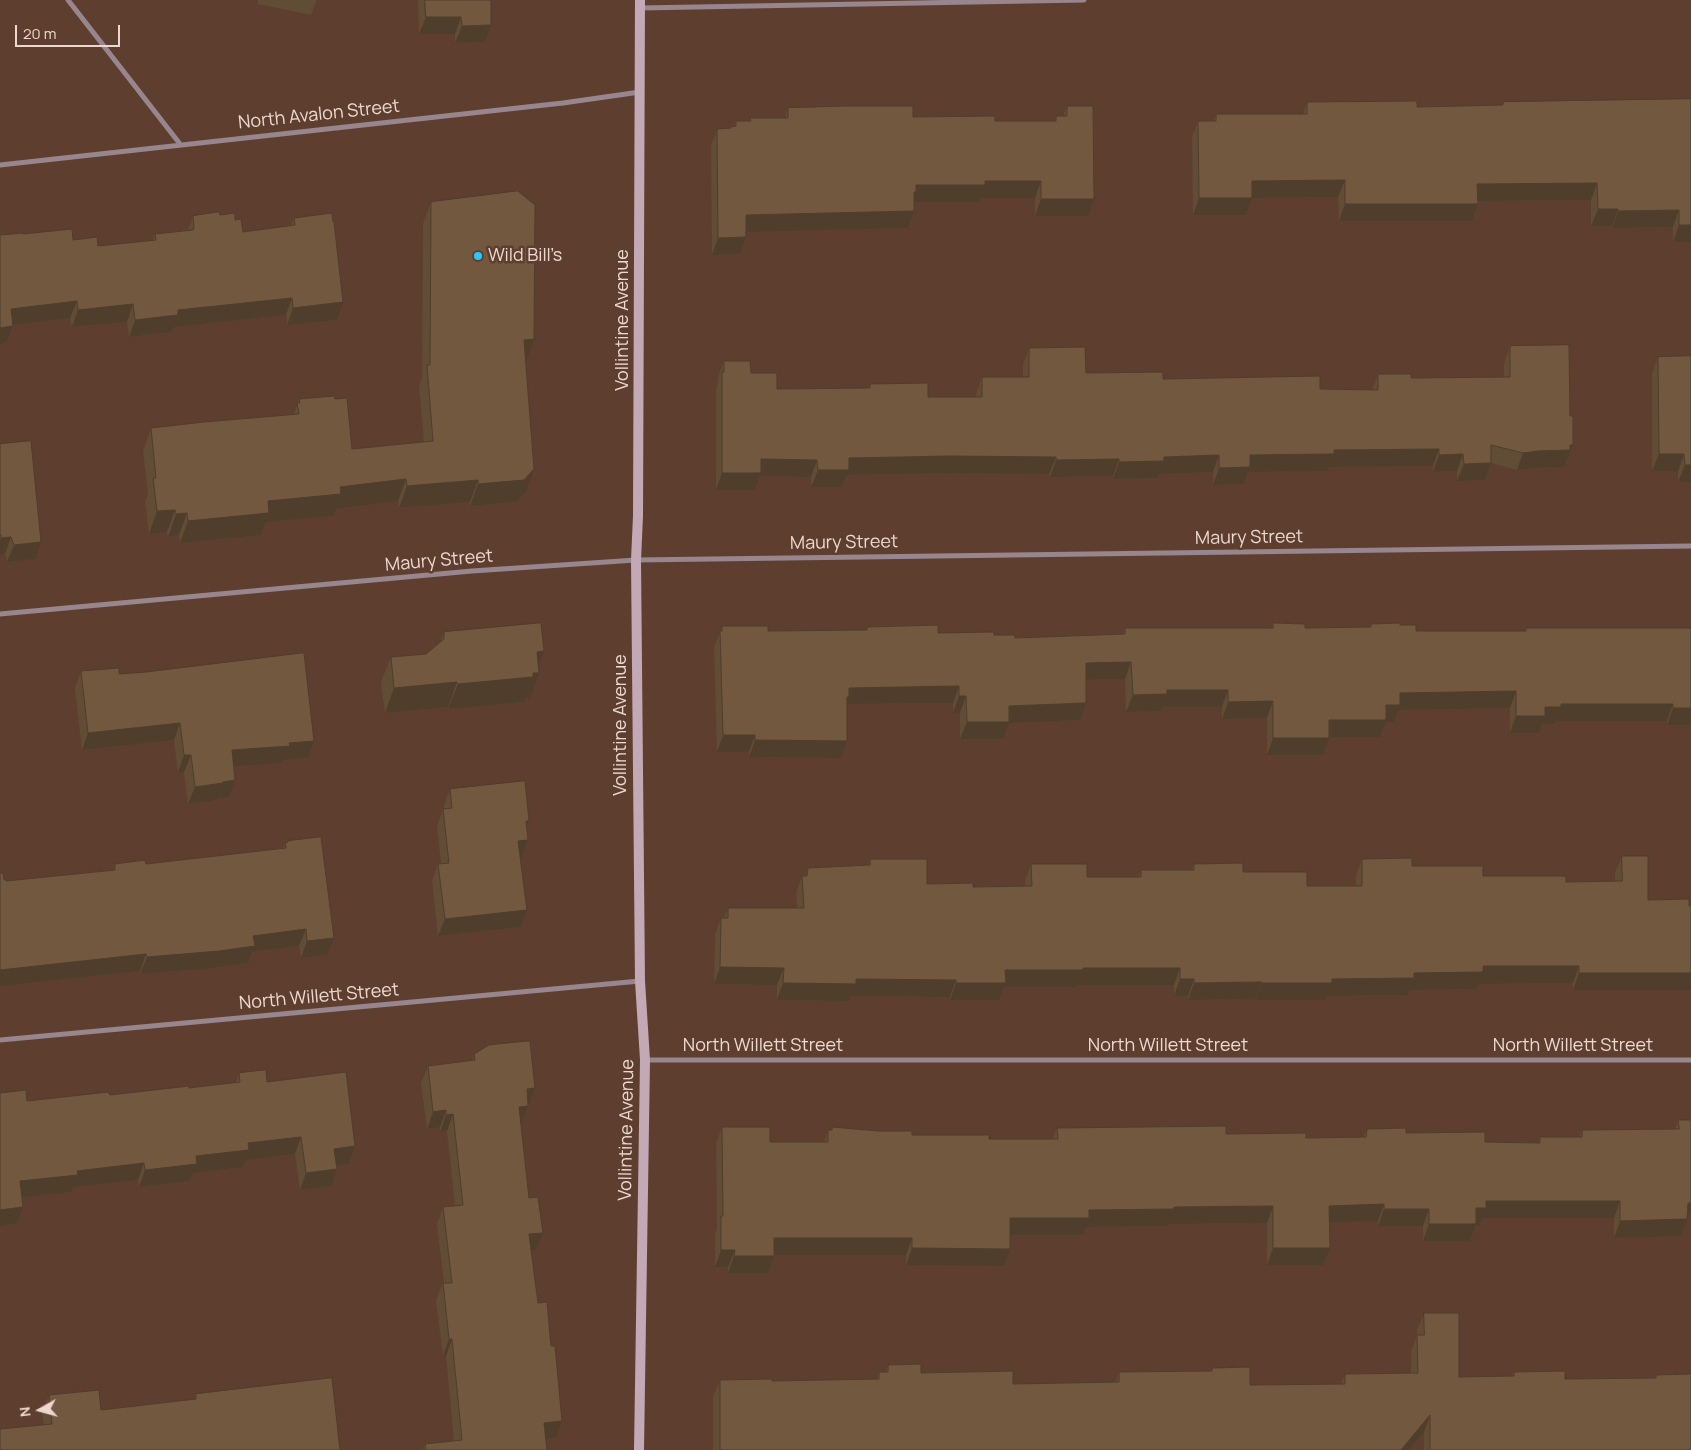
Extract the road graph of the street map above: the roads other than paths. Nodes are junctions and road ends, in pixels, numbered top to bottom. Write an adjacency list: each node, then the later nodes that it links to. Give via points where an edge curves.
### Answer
1 (68, 0): 5 (street)
2 (1084, 0): 3 (street)
3 (640, 4): 4 (street, Vollintine Avenue)
4 (640, 92): 5 (street, North Avalon Street); 8 (street, Vollintine Avenue)
5 (180, 144): 6 (street, North Avalon Street)
6 (0, 164)
7 (1691, 546): 8 (street, Maury Street)
8 (636, 560): 9 (street, Maury Street, via 472,571); 10 (street, Vollintine Avenue)
9 (0, 614)
10 (640, 981): 11 (street, North Willett Street); 12 (street, Vollintine Avenue)
11 (0, 1040)
12 (645, 1060): 13 (street, North Willett Street); 14 (street, Vollintine Avenue)
13 (1691, 1060)
14 (639, 1450)

